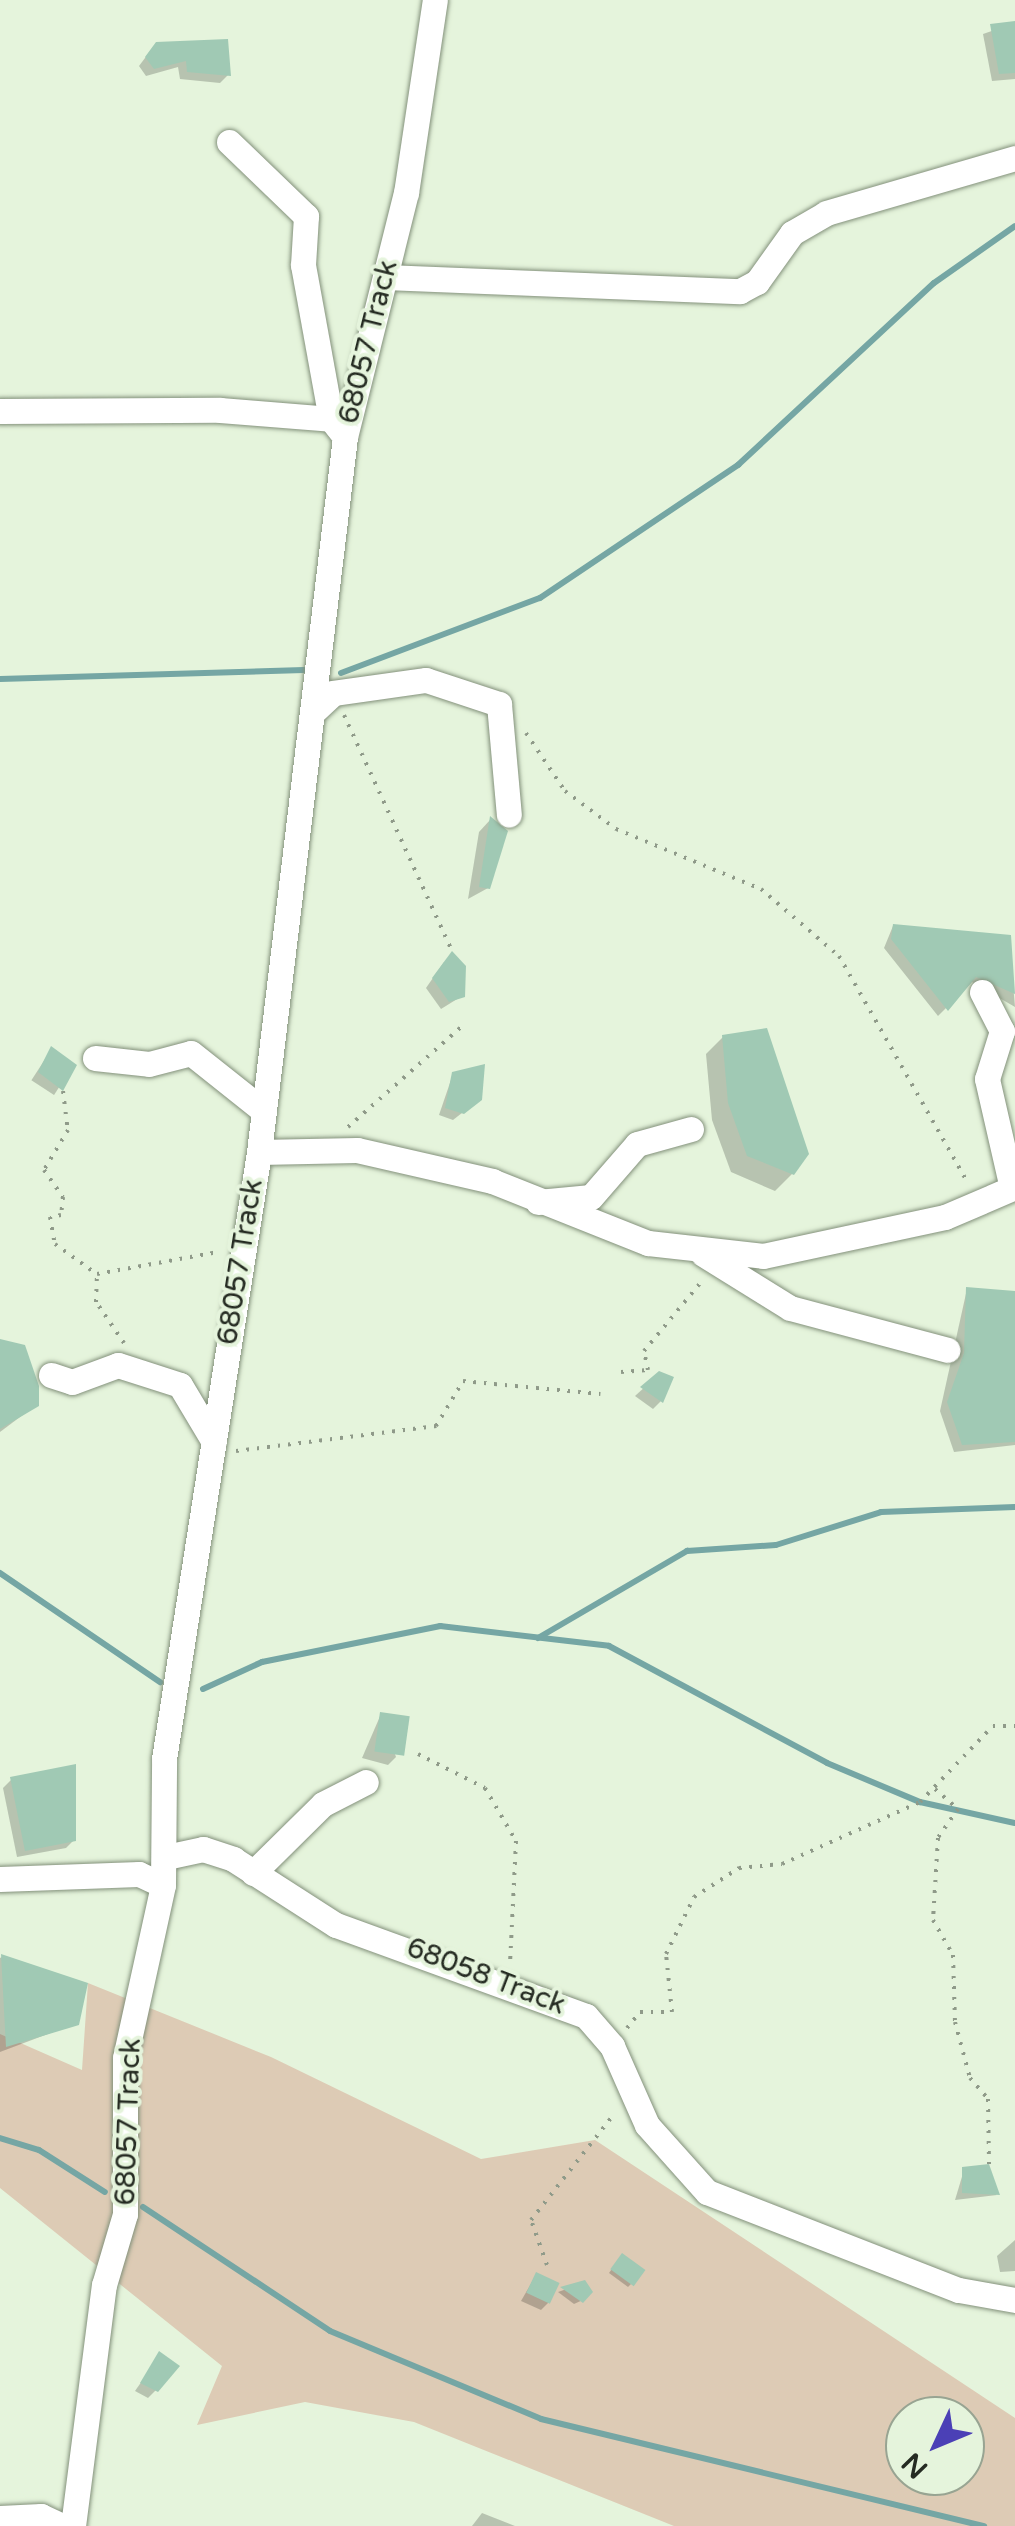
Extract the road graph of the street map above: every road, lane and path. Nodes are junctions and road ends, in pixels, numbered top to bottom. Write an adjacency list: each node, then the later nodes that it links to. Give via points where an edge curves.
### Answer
1 (435, 0): 4 (street, 68057 Track)
2 (229, 142): 6 (street, via 306,216 303,265)
3 (1015, 158): 4 (street, via 826,213 792,232 757,282 740,292)
4 (384, 277): 6 (street, 68057 Track)
5 (0, 411): 6 (street)
6 (338, 428): 7 (street, 68057 Track)
7 (324, 702): 8 (street, via 426,680); 10 (path); 15 (street, 68057 Track)
8 (499, 704): 9 (street); 21 (path, via 566,791 651,849 709,860 762,889 839,956)
9 (509, 816)
10 (452, 951)
11 (982, 992): 19 (street, via 1002,1031 986,1079)
12 (460, 1027): 17 (path)
13 (95, 1058): 15 (street, via 149,1064 191,1053)
14 (63, 1091): 24 (path, via 68,1130 44,1170 63,1197 60,1214 50,1217 54,1244)
15 (264, 1111): 18 (street, 68057 Track)
16 (691, 1129): 20 (street, via 637,1144 591,1197)
17 (324, 1146): 18 (street); 20 (street, via 492,1181)
18 (258, 1152): 22 (street, 68057 Track)
19 (1013, 1188): 21 (street)
20 (538, 1202): 23 (street, via 586,1226)
21 (980, 1202): 23 (street, via 763,1256)
22 (242, 1241): 24 (path, via 206,1258); 30 (street, 68057 Track)
23 (707, 1257): 25 (street, via 790,1308); 27 (path, via 644,1351 648,1370)
24 (97, 1274): 26 (path, via 96,1302 123,1329)
25 (948, 1350)
26 (127, 1368): 28 (street, via 72,1382); 30 (street, via 180,1386)
27 (622, 1372)
28 (50, 1376)
29 (600, 1394): 30 (path, via 463,1381 436,1426)
30 (213, 1448): 35 (street, 68057 Track, via 164,1759)
31 (1015, 1726): 34 (path, via 993,1726)
32 (418, 1754): 39 (path, via 485,1788 516,1841)
33 (366, 1782): 36 (street, via 322,1804)
34 (934, 1788): 40 (path, via 782,1864 739,1868 694,1897 666,1954 672,2012 640,2012); 42 (path, via 958,1808 938,1838 933,1920 953,1956 954,2022 970,2078 988,2099)
35 (166, 1857): 36 (street, 68058 Track, via 203,1849); 38 (street, 68057 Track)
36 (254, 1872): 39 (street, 68058 Track, via 336,1926)
37 (0, 1879): 38 (street, via 138,1874)
38 (163, 1885): 47 (street, 68057 Track, via 125,2058 125,2214 104,2285)
39 (509, 1984): 40 (street, 68058 Track, via 586,2016)
40 (612, 2046): 41 (street, 68058 Track)
41 (632, 2090): 43 (path, via 531,2220); 44 (street, 68058 Track, via 661,2145 707,2192 959,2290)
42 (989, 2164)
43 (546, 2265)
44 (1015, 2300)
45 (0, 2518): 46 (street, via 42,2516)
46 (62, 2526)
47 (73, 2526)

